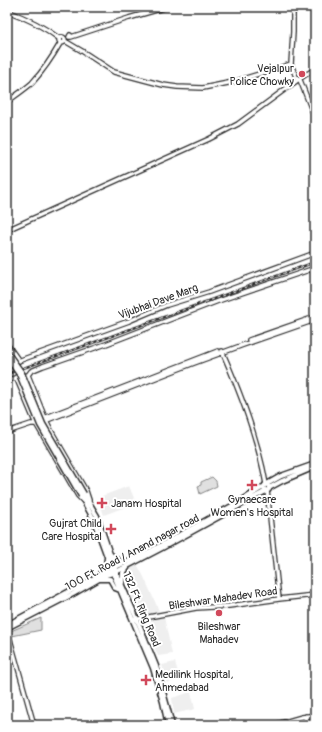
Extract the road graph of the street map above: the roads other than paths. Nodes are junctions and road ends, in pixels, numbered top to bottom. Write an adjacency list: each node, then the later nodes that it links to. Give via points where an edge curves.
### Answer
1 (161, 7): 5 (street)
2 (167, 7): 5 (street)
3 (293, 7): 7 (street)
4 (7, 11): 6 (street, via 28,19)
5 (82, 32): 6 (street)
6 (63, 40): 7 (street, via 114,72 177,87 203,88 233,82); 10 (street, via 32,82)
7 (291, 64): 9 (street)
8 (315, 70): 9 (street)
9 (299, 80): 11 (street); 12 (street, via 239,125 209,141)
10 (7, 102)
11 (315, 118)
12 (7, 230)
13 (315, 253): 20 (street, Vijubhai Dave Marg)
14 (315, 268): 22 (street, via 218,301 31,371)
15 (315, 319): 17 (street)
16 (7, 344): 20 (street)
17 (222, 351): 25 (street); 30 (street, via 252,429)
18 (7, 352): 31 (main road, bridge, via 22,373 43,424)
19 (7, 357): 31 (main road, bridge, via 19,374 40,425)
20 (19, 361): 21 (street, Vijubhai Dave Marg)
21 (7, 364)
22 (28, 375): 23 (street); 25 (street)
23 (16, 377): 24 (street); 26 (street)
24 (7, 380)
25 (46, 419): 26 (street); 32 (street, via 86,491)
26 (36, 423): 27 (street); 32 (street, via 78,496)
27 (7, 432)
28 (315, 464): 30 (main road, via 281,476)
29 (315, 467): 30 (main road)
30 (266, 487): 34 (main road, 100 Ft. Road / Anand nagar road); 39 (street)
31 (83, 495): 32 (main road, 132 Ft. Ring Road)
32 (88, 504): 33 (main road, 132 Ft. Ring Road, via 98,519)
33 (109, 556): 34 (main road); 35 (main road, 132 Ft. Ring Road); 36 (main road)
34 (127, 564): 35 (main road, 100 Ft. Road / Anand nagar road); 37 (main road, via 122,575)
35 (114, 571): 36 (main road, 100 Ft. Road / Anand nagar road); 37 (main road, 132 Ft. Ring Road)
36 (99, 577): 37 (main road, via 110,580 115,588); 41 (main road); 42 (main road, 100 Ft. Road / Anand nagar road, via 71,595)
37 (121, 588): 40 (main road, 132 Ft. Ring Road)
38 (315, 595): 39 (street, Bileshwar Mahadev Road)
39 (279, 599): 40 (street, Bileshwar Mahadev Road, via 196,608)
40 (135, 619): 48 (main road, 132 Ft. Ring Road, via 153,668); 49 (main road, 132 Ft. Ring Road, via 156,666)
41 (7, 625)
42 (7, 628)
43 (7, 632): 47 (street)
44 (7, 636): 47 (street)
45 (315, 715): 46 (street)
46 (306, 717): 50 (street); 51 (street); 52 (street)
47 (33, 725)
48 (168, 725)
49 (172, 725)
50 (274, 725)
51 (281, 725)
52 (305, 725)

